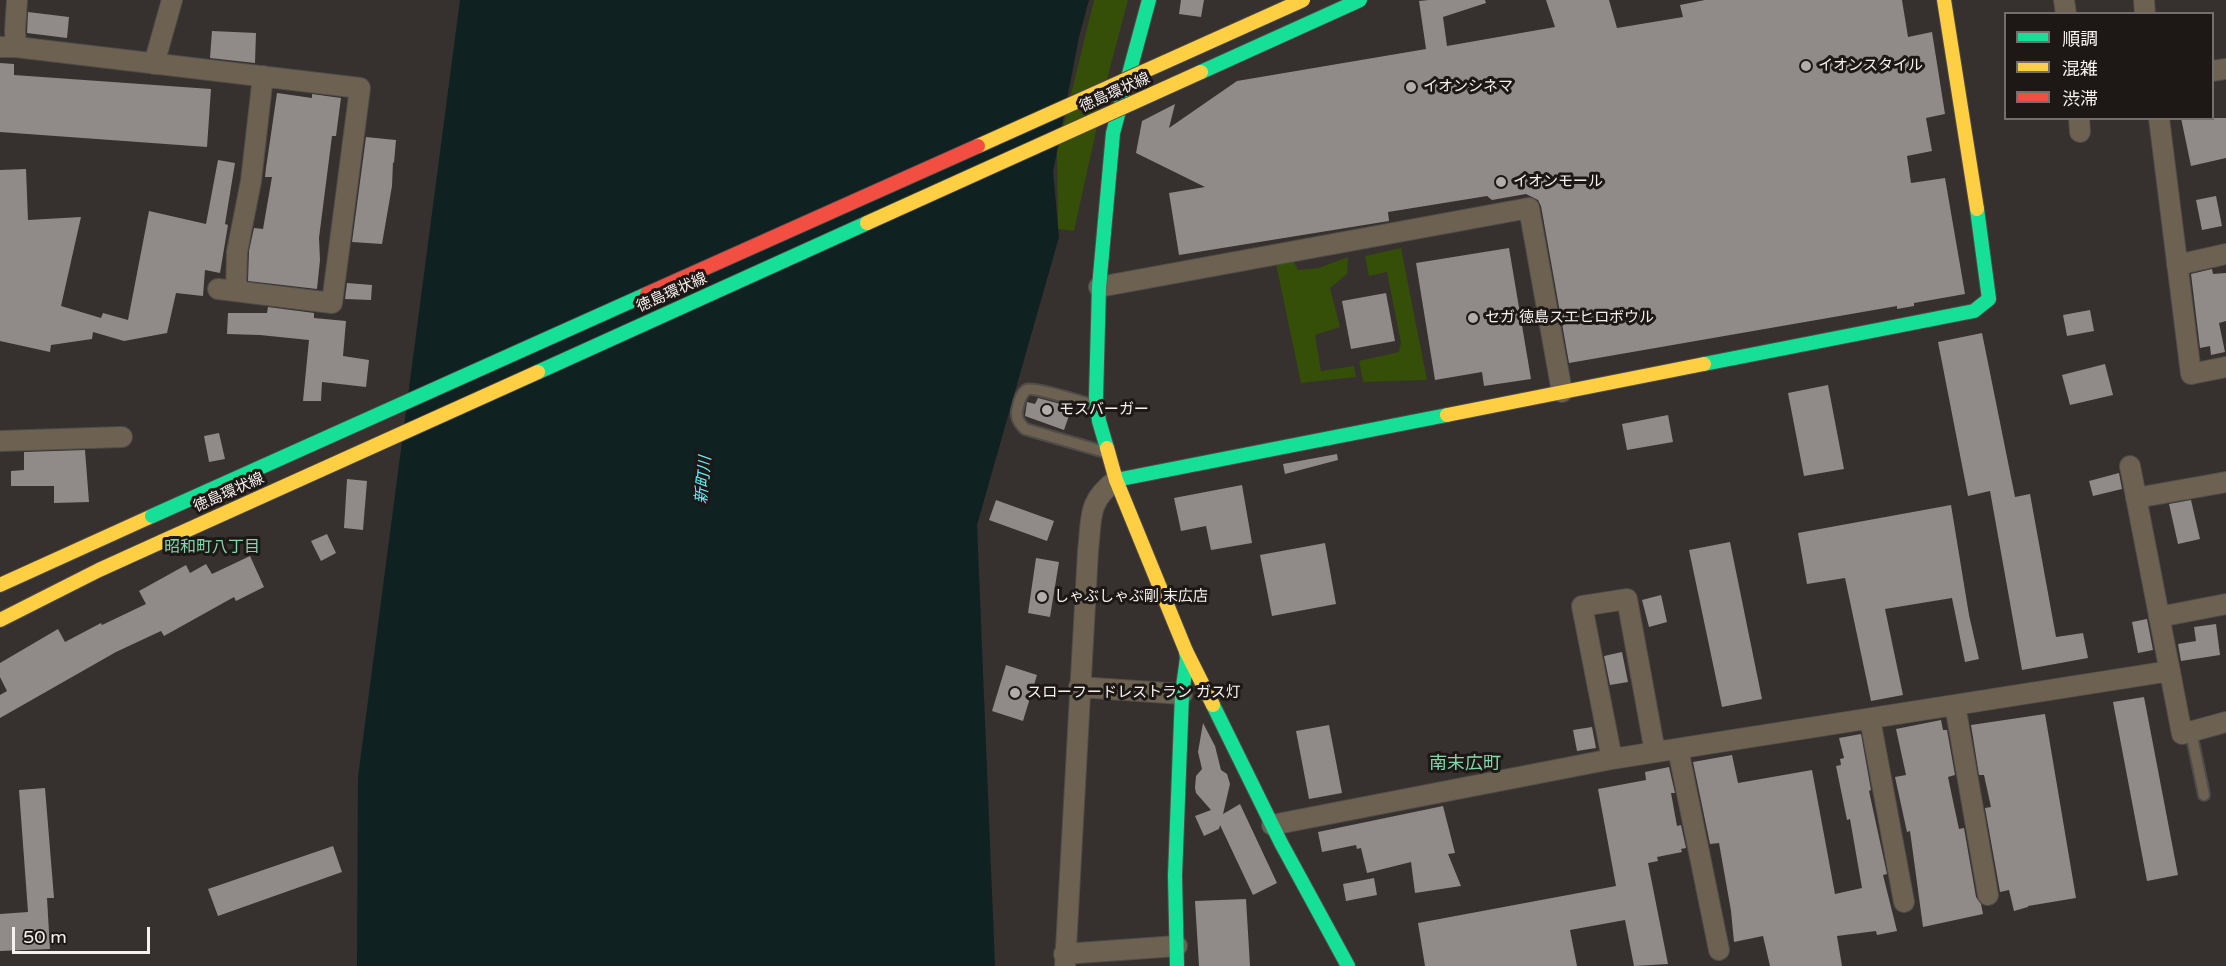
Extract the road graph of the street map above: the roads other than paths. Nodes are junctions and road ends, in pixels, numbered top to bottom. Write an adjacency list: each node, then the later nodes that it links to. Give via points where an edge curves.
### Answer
1 (17, 0): 8 (street, via 15,31)
2 (172, 0): 9 (street)
3 (1149, 0): 12 (main road)
4 (1277, 0): 10 (street)
5 (1303, 0): 27 (main road, 徳島環状線, bridge)
6 (1944, 0): 18 (main road, via 1989,289 1984,305 1974,311)
7 (1366, 1): 10 (street, via 1277,41); 30 (main road, 徳島環状線, bridge, via 163,541)
8 (8, 47): 9 (street)
9 (154, 64): 11 (street)
10 (1154, 72): 12 (main road)
11 (263, 76): 11 (street, via 251,181 227,290 332,303 360,88)
12 (1126, 86): 16 (main road, via 1113,133)
13 (2158, 120): 15 (street)
14 (2226, 254): 15 (street)
15 (2177, 265): 17 (street, via 2191,374)
16 (1099, 287): 18 (street, via 1529,208); 19 (main road)
17 (2226, 367)
18 (1562, 392): 24 (main road)
19 (1096, 405): 22 (main road); 22 (lane, via 1034,388 1022,396 1016,411 1025,429)
20 (122, 437): 21 (street)
21 (0, 441)
22 (1108, 453): 24 (main road)
23 (2130, 466): 26 (street)
24 (1116, 480): 31 (main road); 33 (street, via 1094,504)
25 (2226, 482): 26 (street)
26 (2136, 498): 29 (street)
27 (0, 585)
28 (2226, 604): 29 (street)
29 (2159, 617): 32 (street)
30 (0, 620)
31 (1186, 651): 34 (main road); 43 (main road)
32 (2170, 671): 35 (street); 38 (street, via 2182,734)
33 (1079, 687): 34 (street); 48 (street)
34 (1182, 694): 46 (main road, via 1175,876)
35 (1955, 705): 36 (street); 44 (street)
36 (1870, 719): 39 (street); 45 (street)
37 (2226, 722): 38 (street)
38 (2191, 732): 42 (lane)
39 (1678, 749): 40 (street); 47 (street)
40 (1655, 752): 41 (street); 41 (street, via 1627,599 1582,606)
41 (1612, 759): 43 (street)
42 (2204, 795)
43 (1272, 825): 50 (main road)
44 (1988, 895)
45 (1904, 902)
46 (1177, 946): 48 (street); 49 (main road)
47 (1719, 950)
48 (1064, 960)
49 (1178, 966)
50 (1348, 966)

